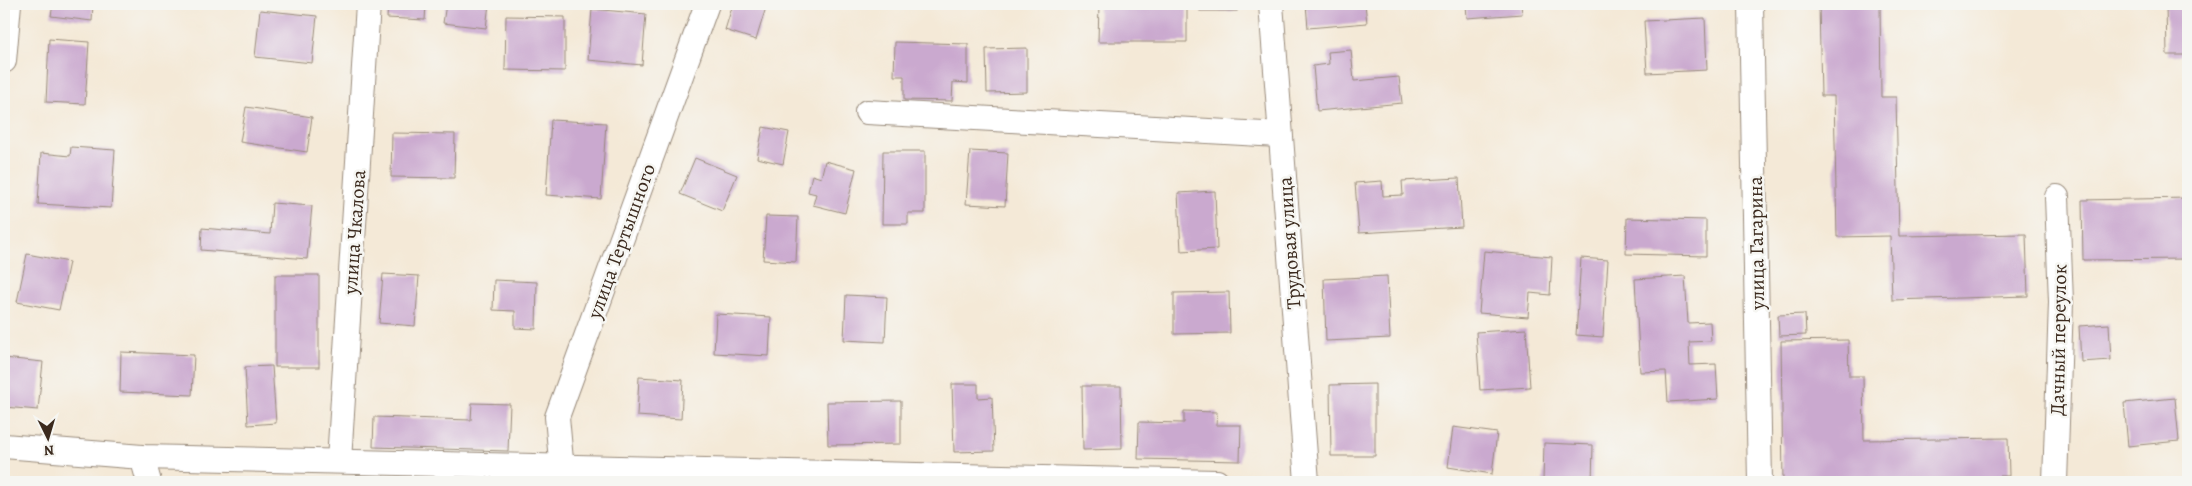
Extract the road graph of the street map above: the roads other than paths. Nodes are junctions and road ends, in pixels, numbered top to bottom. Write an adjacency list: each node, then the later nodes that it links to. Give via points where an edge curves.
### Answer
1 (9, 4): 6 (street)
2 (368, 4): 12 (street, улица Чкалова)
3 (707, 4): 13 (street, улица Тертышного, via 557,417)
4 (1271, 4): 8 (street, Трудовая улица)
5 (1751, 4): 18 (street, улица Гагарина)
6 (4, 61)
7 (867, 112): 8 (street)
8 (1280, 135): 17 (street, Трудовая улица)
9 (2057, 197): 19 (street, Дачный переулок, via 2061,302)
10 (4, 446): 11 (street)
11 (142, 457): 12 (street); 15 (street)
12 (339, 461): 13 (street)
13 (561, 475): 14 (street)
14 (1072, 481): 16 (street)
15 (150, 482)
16 (1217, 482)
17 (1307, 482)
18 (1760, 482)
19 (2055, 482)

